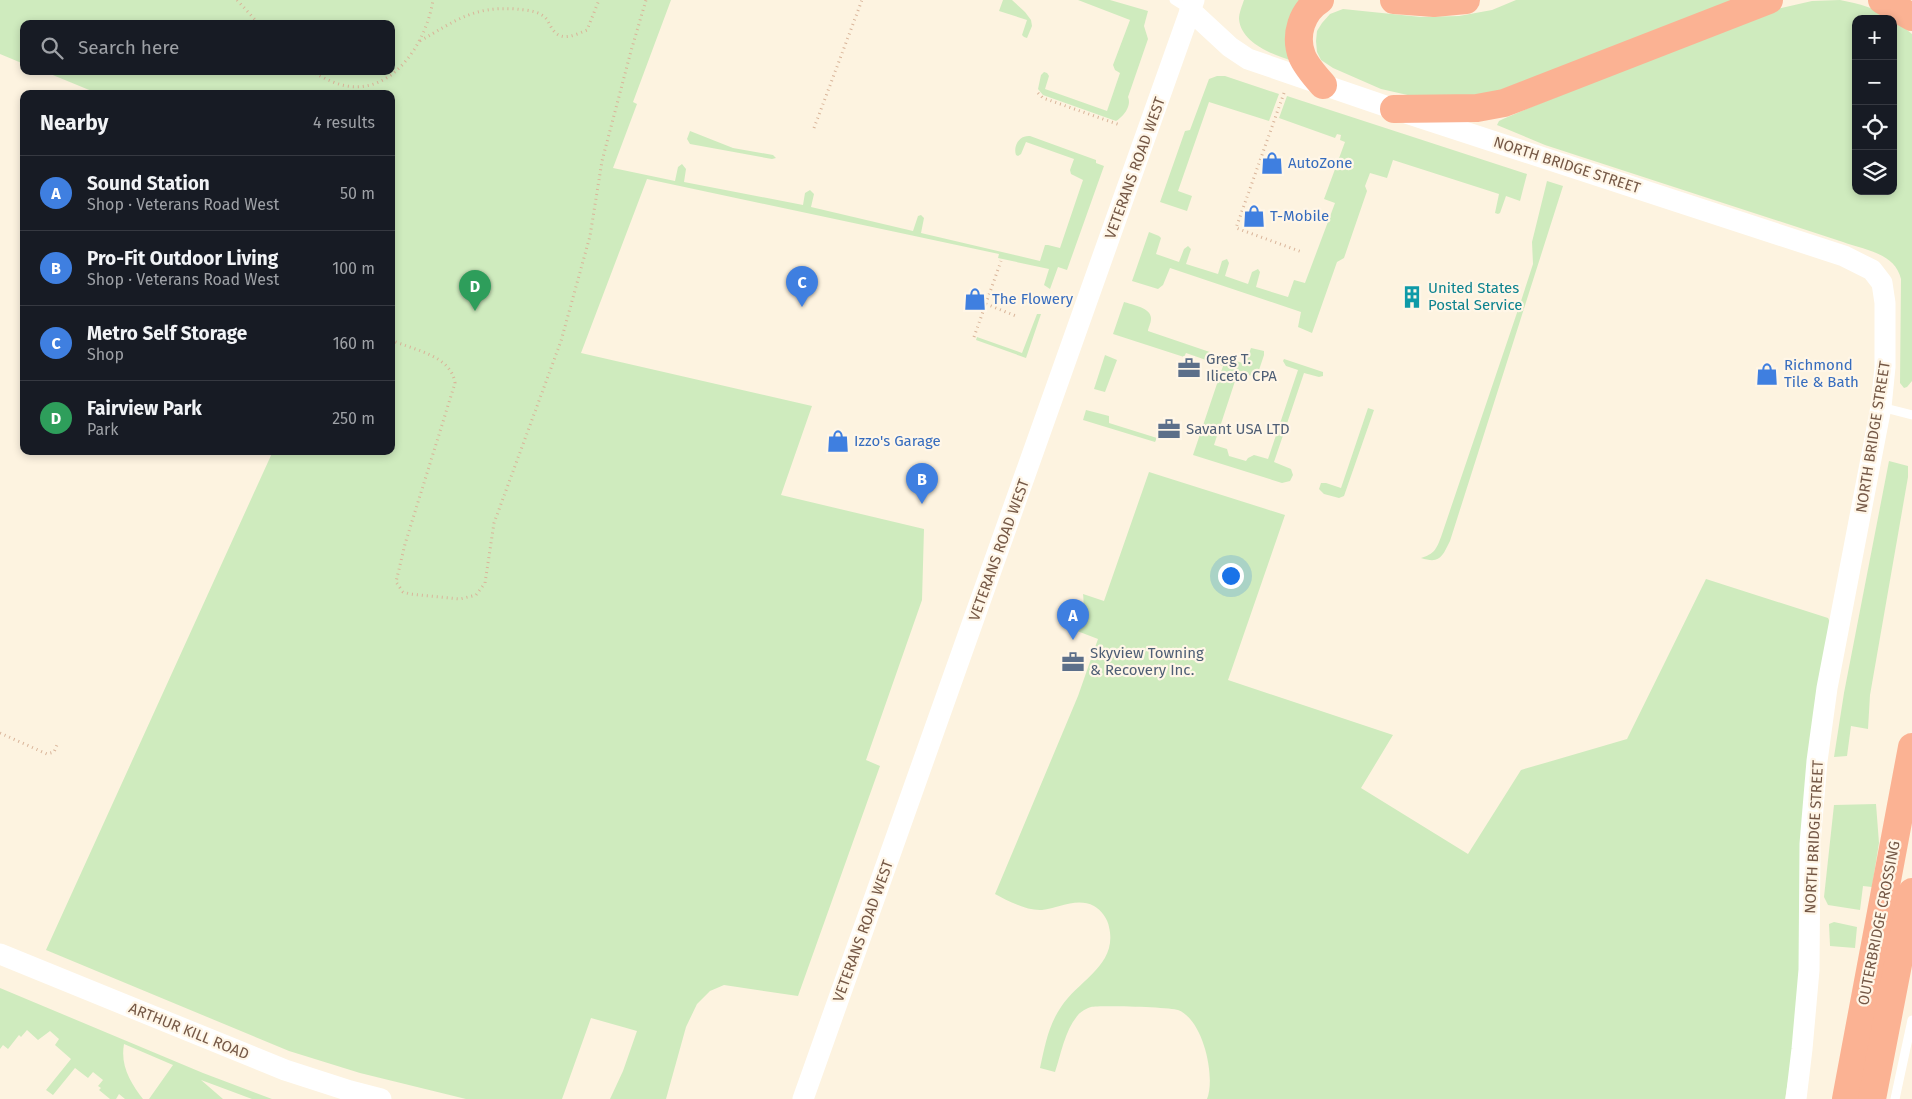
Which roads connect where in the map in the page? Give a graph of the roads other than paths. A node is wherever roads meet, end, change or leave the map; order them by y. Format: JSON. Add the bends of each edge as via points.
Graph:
{"nodes":[{"id":1,"x":1320,"y":0,"type":"edge"},
{"id":2,"x":1394,"y":0,"type":"edge"},
{"id":3,"x":1466,"y":0,"type":"edge"},
{"id":4,"x":1769,"y":0,"type":"edge"},
{"id":5,"x":1882,"y":0,"type":"edge"},
{"id":6,"x":1186,"y":3,"type":"edge"},
{"id":7,"x":1912,"y":17,"type":"edge"},
{"id":8,"x":1323,"y":85,"type":"junction"},
{"id":9,"x":1394,"y":109,"type":"junction"},
{"id":10,"x":1881,"y":407,"type":"junction"},
{"id":11,"x":1912,"y":415,"type":"edge"},
{"id":12,"x":1912,"y":747,"type":"edge"},
{"id":13,"x":1903,"y":893,"type":"edge"},
{"id":14,"x":0,"y":954,"type":"edge"},
{"id":15,"x":1912,"y":1020,"type":"edge"},
{"id":16,"x":381,"y":1099,"type":"edge"},
{"id":17,"x":803,"y":1099,"type":"edge"},
{"id":18,"x":1796,"y":1099,"type":"edge"},
{"id":19,"x":1846,"y":1099,"type":"edge"},
{"id":20,"x":1872,"y":1099,"type":"edge"},
{"id":21,"x":1895,"y":1099,"type":"edge"}],
"edges":[{"from":1,"to":8,"type":"highway","via":[[1307,11],[1299,37],[1302,55]]},
{"from":2,"to":3,"type":"highway","via":[[1434,3]]},
{"from":4,"to":9,"type":"highway","via":[[1504,103],[1477,108]]},
{"from":5,"to":7,"type":"highway"},
{"from":6,"to":8,"type":"street","name":"NORTH BRIDGE STREET","via":[[1239,54]]},
{"from":6,"to":17,"type":"street","name":"VETERANS ROAD WEST"},
{"from":8,"to":9,"type":"street","name":"NORTH BRIDGE STREET"},
{"from":9,"to":10,"type":"street","name":"NORTH BRIDGE STREET","via":[[1864,264],[1877,275],[1884,292],[1885,367]]},
{"from":10,"to":11,"type":"lane"},
{"from":10,"to":18,"type":"street","name":"NORTH BRIDGE STREET","via":[[1816,761],[1810,844],[1809,970]]},
{"from":12,"to":13,"type":"highway","name":"OUTERBRIDGE CROSSING"},
{"from":13,"to":19,"type":"highway","name":"OUTERBRIDGE CROSSING"},
{"from":13,"to":20,"type":"highway","name":"OUTERBRIDGE CROSSING"},
{"from":14,"to":16,"type":"street","name":"ARTHUR KILL ROAD","via":[[285,1070]]},
{"from":15,"to":21,"type":"lane"}]}
